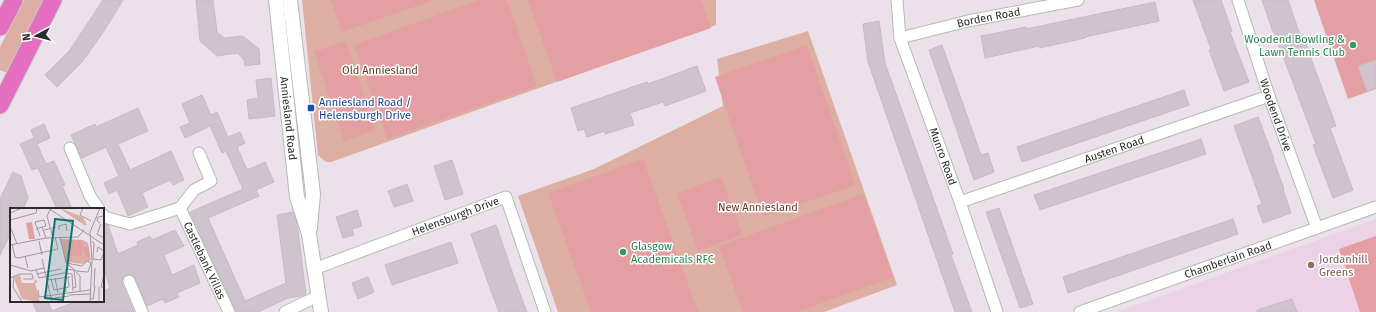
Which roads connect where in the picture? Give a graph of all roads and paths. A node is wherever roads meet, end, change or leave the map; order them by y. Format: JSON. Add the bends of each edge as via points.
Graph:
{"nodes":[{"id":1,"x":14,"y":0,"type":"edge"},
{"id":2,"x":53,"y":0,"type":"edge"},
{"id":3,"x":276,"y":0,"type":"edge"},
{"id":4,"x":290,"y":0,"type":"edge"},
{"id":5,"x":897,"y":0,"type":"edge"},
{"id":6,"x":1078,"y":0,"type":"edge"},
{"id":7,"x":1238,"y":0,"type":"edge"},
{"id":8,"x":0,"y":27,"type":"edge"},
{"id":9,"x":900,"y":38,"type":"junction"},
{"id":10,"x":1270,"y":96,"type":"junction"},
{"id":11,"x":0,"y":105,"type":"edge"},
{"id":12,"x":70,"y":148,"type":"dead end"},
{"id":13,"x":199,"y":153,"type":"dead end"},
{"id":14,"x":960,"y":202,"type":"junction"},
{"id":15,"x":1376,"y":207,"type":"edge"},
{"id":16,"x":98,"y":208,"type":"edge"},
{"id":17,"x":180,"y":208,"type":"junction"},
{"id":18,"x":104,"y":217,"type":"edge"},
{"id":19,"x":1317,"y":228,"type":"junction"},
{"id":20,"x":309,"y":234,"type":"junction"},
{"id":21,"x":314,"y":270,"type":"junction"},
{"id":22,"x":129,"y":281,"type":"dead end"},
{"id":23,"x":318,"y":296,"type":"junction"},
{"id":24,"x":142,"y":312,"type":"edge"},
{"id":25,"x":229,"y":312,"type":"edge"},
{"id":26,"x":285,"y":312,"type":"edge"},
{"id":27,"x":321,"y":312,"type":"edge"},
{"id":28,"x":545,"y":312,"type":"edge"},
{"id":29,"x":997,"y":312,"type":"edge"},
{"id":30,"x":1080,"y":312,"type":"edge"}],
"edges":[{"from":1,"to":8,"type":"main road"},
{"from":2,"to":11,"type":"main road"},
{"from":3,"to":20,"type":"street","name":"Anniesland Road","via":[[297,197]]},
{"from":4,"to":20,"type":"street","name":"Anniesland Road","via":[[313,194]]},
{"from":5,"to":9,"type":"street","name":"Munro Road"},
{"from":6,"to":9,"type":"street","name":"Borden Road","via":[[968,21]]},
{"from":7,"to":10,"type":"street","name":"Woodend Drive"},
{"from":9,"to":14,"type":"street","name":"Munro Road"},
{"from":10,"to":14,"type":"street","name":"Austen Road"},
{"from":10,"to":19,"type":"street","name":"Woodend Drive"},
{"from":12,"to":16,"type":"street","via":[[90,196]]},
{"from":13,"to":17,"type":"street","via":[[211,181],[194,190]]},
{"from":14,"to":29,"type":"street","name":"Munro Road"},
{"from":15,"to":19,"type":"street","name":"Chamberlain Road"},
{"from":17,"to":18,"type":"street","via":[[130,224]]},
{"from":17,"to":25,"type":"street","name":"Castlebank Villas"},
{"from":19,"to":30,"type":"street","name":"Chamberlain Road"},
{"from":20,"to":21,"type":"street","name":"Anniesland Road"},
{"from":21,"to":23,"type":"street","name":"Anniesland Road"},
{"from":21,"to":28,"type":"street","name":"Helensburgh Drive","via":[[506,197]]},
{"from":22,"to":24,"type":"street"},
{"from":23,"to":26,"type":"street"},
{"from":23,"to":27,"type":"street","name":"Anniesland Road"}]}
